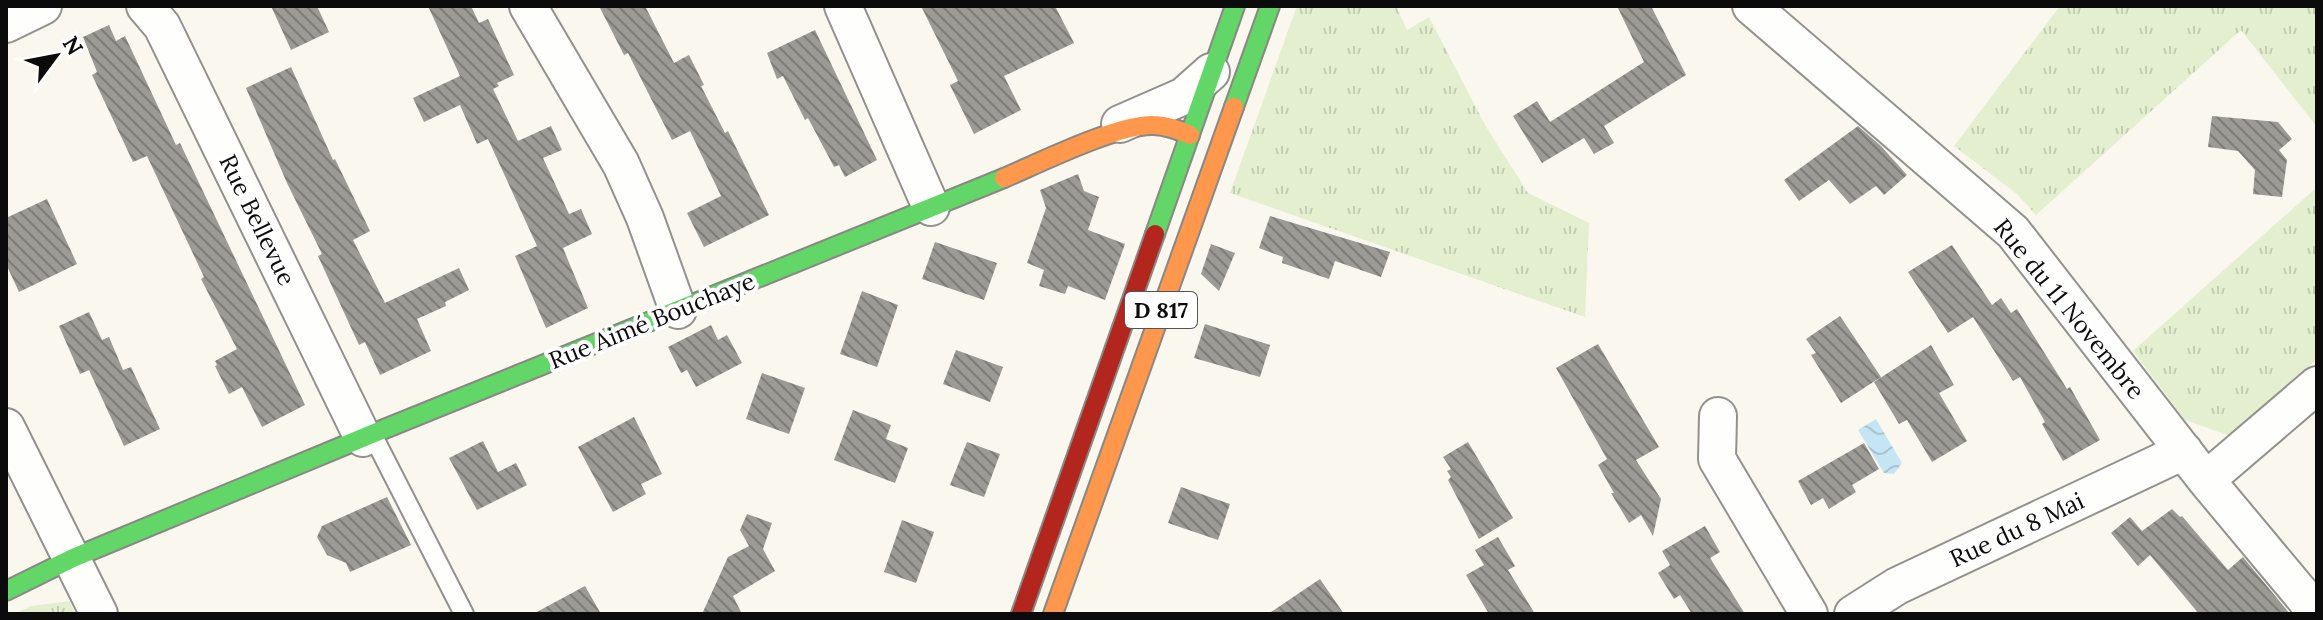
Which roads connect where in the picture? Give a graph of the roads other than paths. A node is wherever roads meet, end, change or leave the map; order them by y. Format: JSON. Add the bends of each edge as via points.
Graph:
{"nodes":[{"id":1,"x":43,"y":6,"type":"edge"},
{"id":2,"x":145,"y":6,"type":"edge"},
{"id":3,"x":528,"y":6,"type":"edge"},
{"id":4,"x":1235,"y":6,"type":"edge"},
{"id":5,"x":1270,"y":6,"type":"edge"},
{"id":6,"x":1751,"y":6,"type":"edge"},
{"id":7,"x":846,"y":12,"type":"edge"},
{"id":8,"x":6,"y":24,"type":"edge"},
{"id":9,"x":1211,"y":72,"type":"junction"},
{"id":10,"x":1190,"y":135,"type":"junction"},
{"id":11,"x":1094,"y":141,"type":"junction"},
{"id":12,"x":931,"y":207,"type":"junction"},
{"id":13,"x":678,"y":310,"type":"junction"},
{"id":14,"x":2317,"y":385,"type":"edge"},
{"id":15,"x":1718,"y":416,"type":"dead end"},
{"id":16,"x":6,"y":427,"type":"edge"},
{"id":17,"x":367,"y":436,"type":"junction"},
{"id":18,"x":2184,"y":451,"type":"junction"},
{"id":19,"x":2206,"y":480,"type":"junction"},
{"id":20,"x":73,"y":558,"type":"junction"},
{"id":21,"x":6,"y":591,"type":"edge"},
{"id":22,"x":2314,"y":604,"type":"edge"},
{"id":23,"x":99,"y":614,"type":"edge"},
{"id":24,"x":464,"y":614,"type":"edge"},
{"id":25,"x":1021,"y":614,"type":"edge"},
{"id":26,"x":1053,"y":614,"type":"edge"},
{"id":27,"x":1809,"y":614,"type":"edge"},
{"id":28,"x":1853,"y":614,"type":"edge"}],
"edges":[{"from":1,"to":8,"type":"street"},
{"from":2,"to":17,"type":"street","name":"Rue Bellevue","via":[[162,26]]},
{"from":3,"to":13,"type":"street","via":[[621,164]]},
{"from":4,"to":9,"type":"main road","number":"D 817"},
{"from":5,"to":26,"type":"main road","number":"D 817"},
{"from":6,"to":18,"type":"street","name":"Rue du 11 Novembre","via":[[2013,232]]},
{"from":7,"to":12,"type":"street"},
{"from":9,"to":10,"type":"main road","number":"D 817"},
{"from":9,"to":11,"type":"street","via":[[1184,96]]},
{"from":10,"to":11,"type":"main road","name":"Rue Aimé Bouchaye","via":[[1153,123]]},
{"from":10,"to":25,"type":"main road","number":"D 817"},
{"from":11,"to":12,"type":"main road","name":"Rue Aimé Bouchaye"},
{"from":12,"to":13,"type":"main road","name":"Rue Aimé Bouchaye"},
{"from":13,"to":17,"type":"main road","name":"Rue Aimé Bouchaye"},
{"from":14,"to":19,"type":"street"},
{"from":15,"to":27,"type":"street","via":[[1717,459]]},
{"from":16,"to":20,"type":"street"},
{"from":17,"to":20,"type":"main road","name":"Rue Aimé Bouchaye"},
{"from":17,"to":24,"type":"lane"},
{"from":18,"to":19,"type":"street","name":"Rue du 11 Novembre"},
{"from":18,"to":28,"type":"street","name":"Rue du 8 Mai","via":[[1897,586]]},
{"from":19,"to":22,"type":"street","name":"Rue du 11 Novembre"},
{"from":20,"to":21,"type":"main road","name":"Rue Aimé Bouchaye"},
{"from":20,"to":23,"type":"street"}]}
